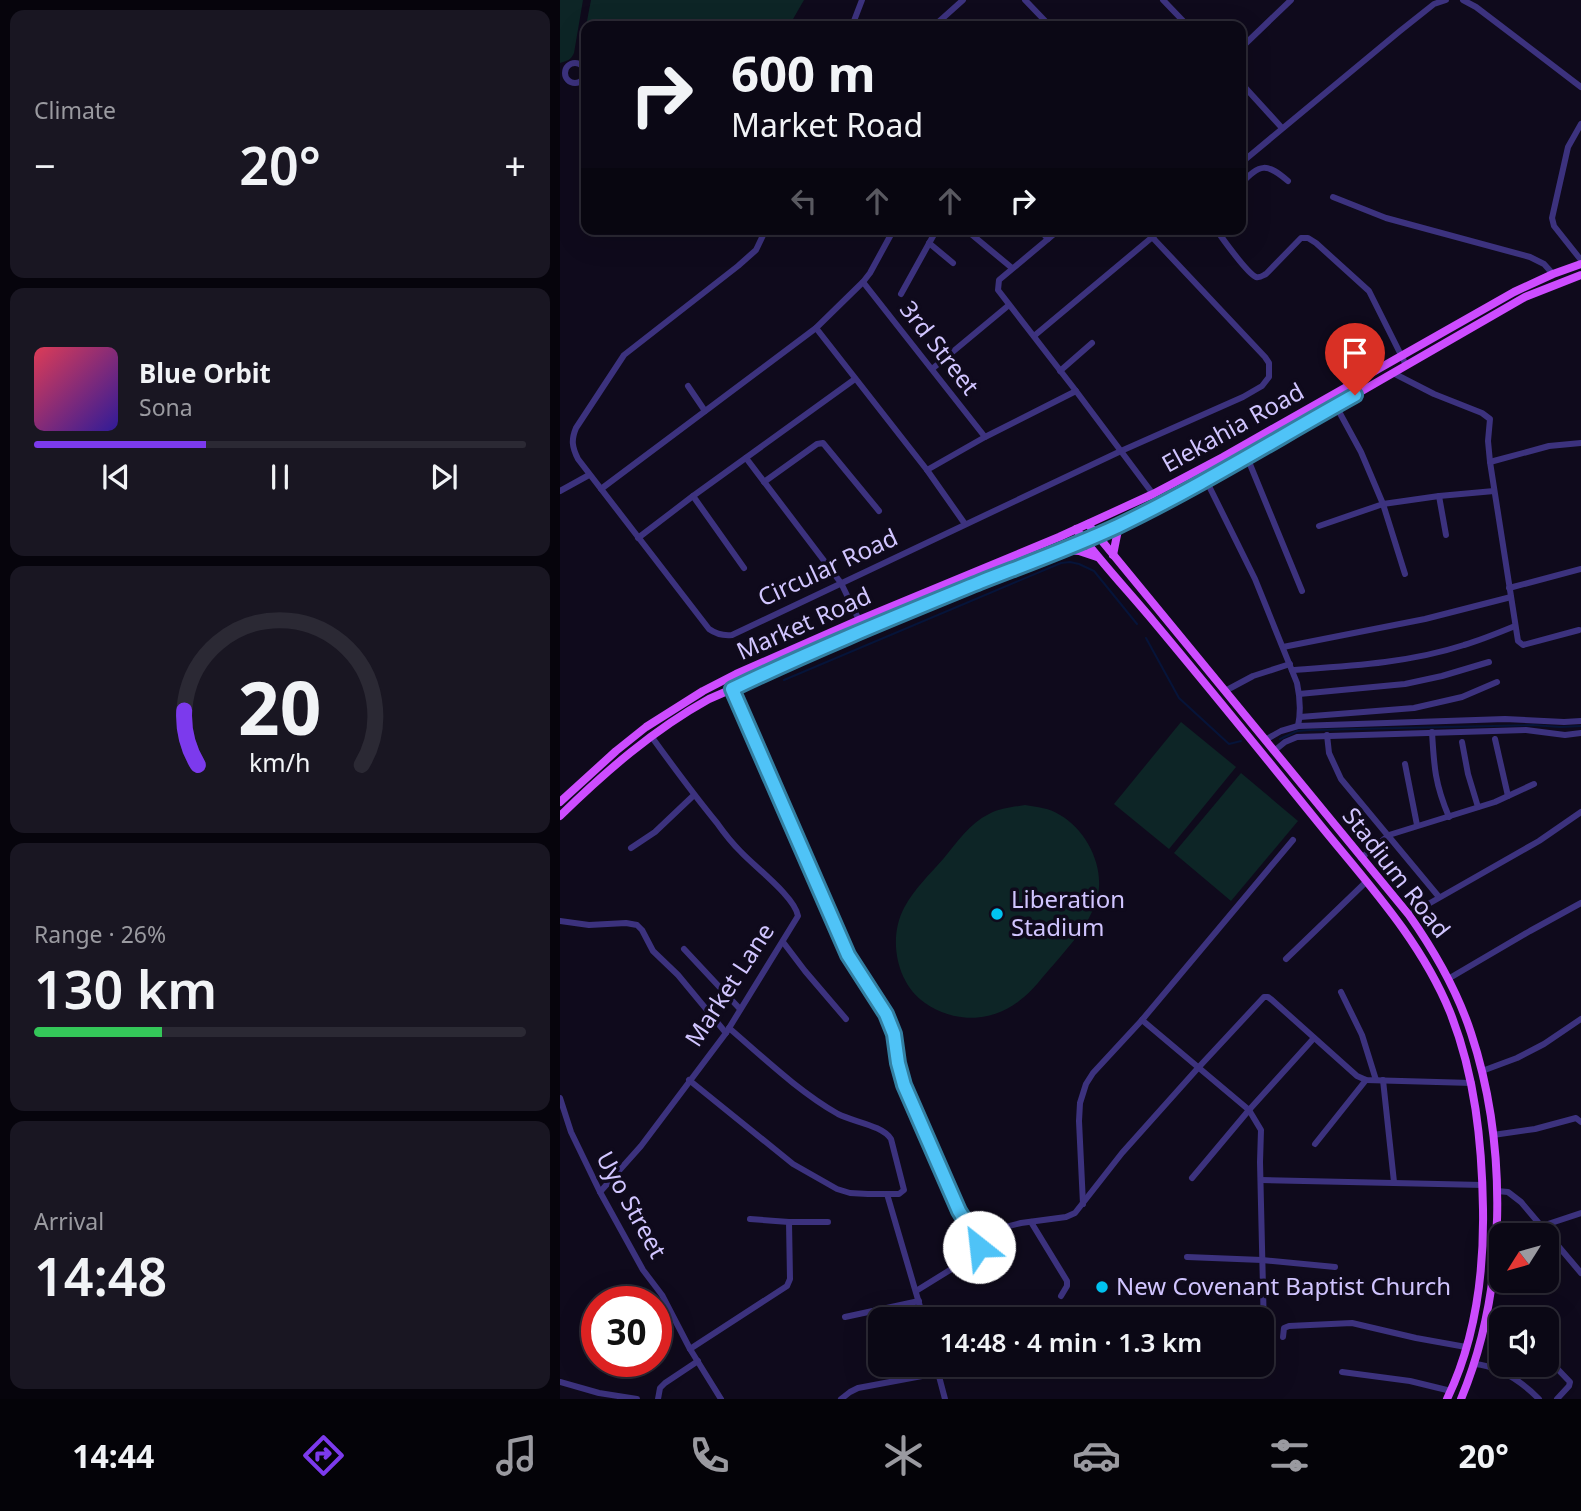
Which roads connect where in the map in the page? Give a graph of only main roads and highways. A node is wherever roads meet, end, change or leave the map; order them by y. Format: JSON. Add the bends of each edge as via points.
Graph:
{"nodes":[{"id":1,"x":1581,"y":262,"type":"edge"},
{"id":2,"x":1581,"y":275,"type":"edge"},
{"id":3,"x":1088,"y":524,"type":"junction"},
{"id":4,"x":1119,"y":525,"type":"junction"},
{"id":5,"x":1076,"y":529,"type":"junction"},
{"id":6,"x":1098,"y":535,"type":"junction"},
{"id":7,"x":1085,"y":540,"type":"junction"},
{"id":8,"x":1063,"y":550,"type":"junction"},
{"id":9,"x":1113,"y":555,"type":"junction"},
{"id":10,"x":1100,"y":558,"type":"junction"},
{"id":11,"x":560,"y":802,"type":"edge"},
{"id":12,"x":560,"y":816,"type":"edge"},
{"id":13,"x":1471,"y":1033,"type":"junction"},
{"id":14,"x":1458,"y":1036,"type":"junction"},
{"id":15,"x":1449,"y":1395,"type":"edge"},
{"id":16,"x":1461,"y":1399,"type":"edge"}],
"edges":[{"from":1,"to":3,"type":"main road","name":"Elekahia Road","via":[[1514,292],[1223,457]]},
{"from":2,"to":4,"type":"main road","name":"Elekahia Road","via":[[1525,297]]},
{"from":3,"to":5,"type":"main road","name":"Market Road"},
{"from":3,"to":6,"type":"main road","name":"Stadium Road"},
{"from":4,"to":6,"type":"main road","name":"Elekahia Road"},
{"from":4,"to":9,"type":"main road"},
{"from":5,"to":7,"type":"main road","name":"Stadium Road"},
{"from":5,"to":11,"type":"main road","name":"Market Road","via":[[736,674],[683,702],[616,751]]},
{"from":6,"to":7,"type":"main road","name":"Market Road"},
{"from":6,"to":9,"type":"main road","name":"Stadium Road"},
{"from":7,"to":8,"type":"main road","name":"Market Road"},
{"from":7,"to":10,"type":"main road","name":"Stadium Road"},
{"from":8,"to":10,"type":"main road"},
{"from":8,"to":12,"type":"main road","name":"Market Road","via":[[765,673],[688,710],[624,757]]},
{"from":9,"to":13,"type":"main road","name":"Stadium Road","via":[[1409,915],[1448,979]]},
{"from":10,"to":14,"type":"main road","name":"Stadium Road","via":[[1407,933],[1438,986]]},
{"from":13,"to":14,"type":"main road"},
{"from":13,"to":16,"type":"main road","name":"Stadium Road","via":[[1493,1135],[1496,1253],[1484,1327]]},
{"from":14,"to":15,"type":"main road","name":"Stadium Road","via":[[1472,1083],[1479,1131],[1484,1227],[1479,1285],[1466,1347]]}]}
